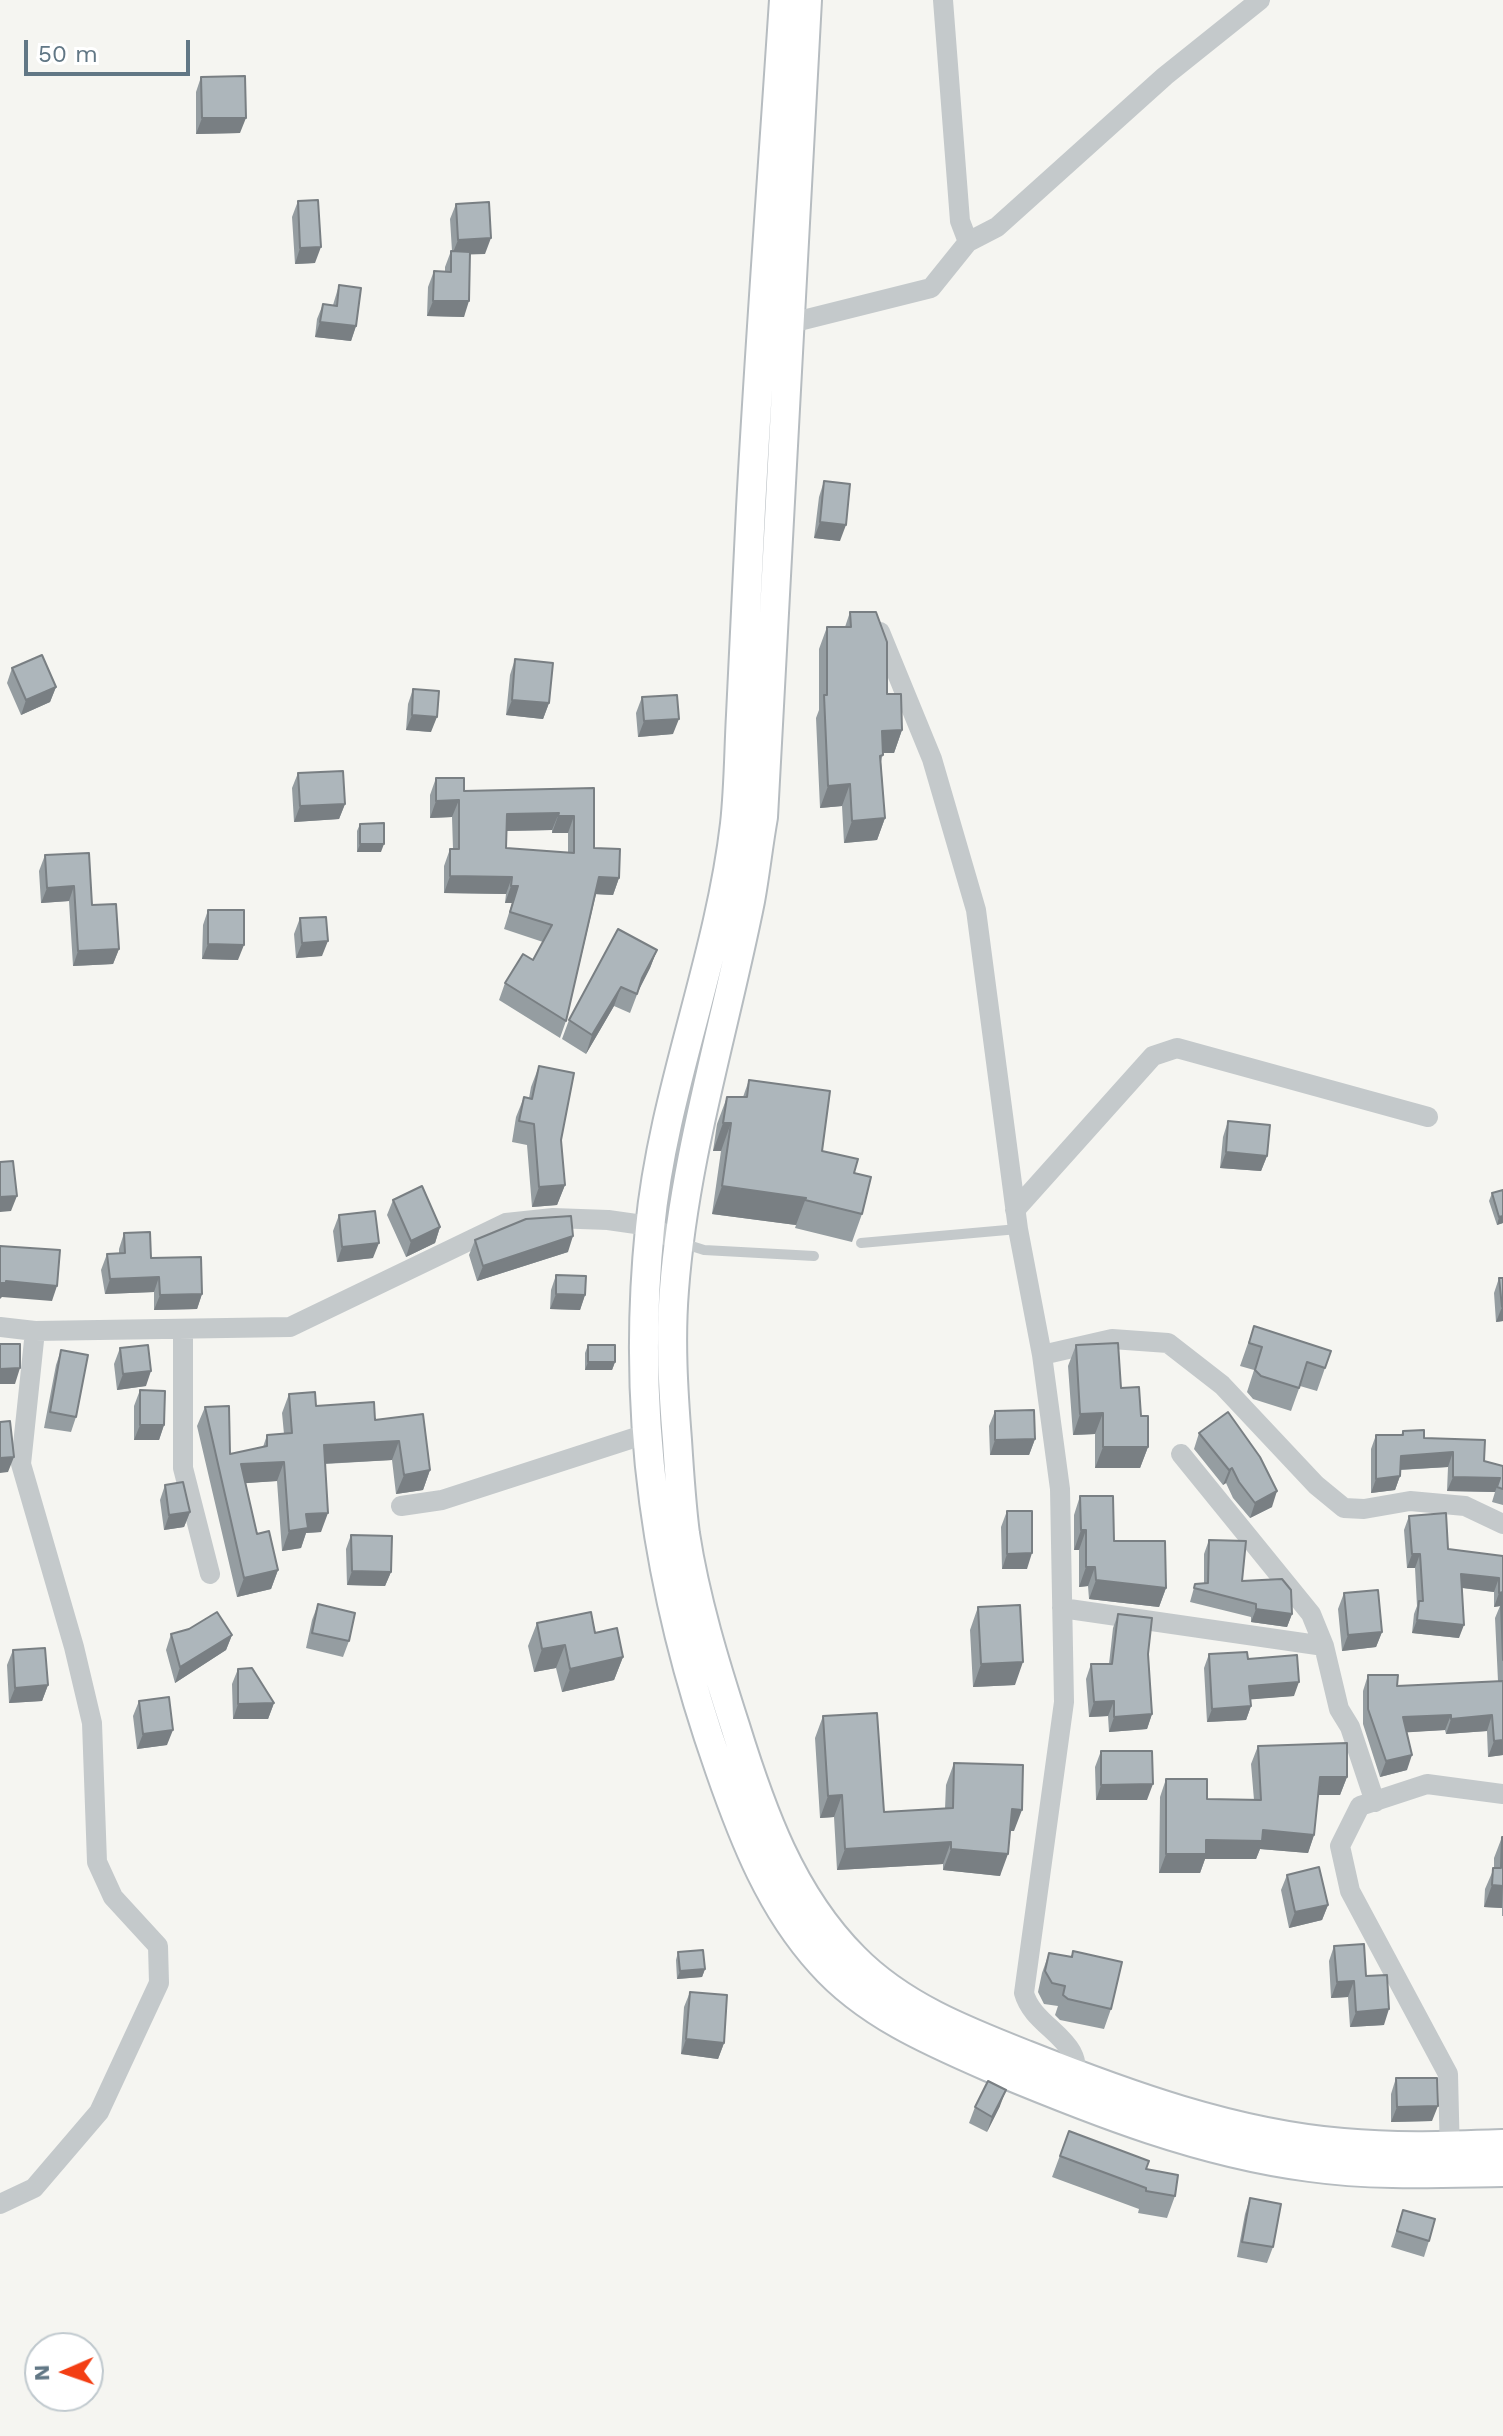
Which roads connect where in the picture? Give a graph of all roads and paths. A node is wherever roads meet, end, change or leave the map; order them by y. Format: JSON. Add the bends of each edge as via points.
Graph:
{"nodes":[{"id":1,"x":784,"y":0,"type":"edge"},
{"id":2,"x":807,"y":0,"type":"edge"},
{"id":3,"x":943,"y":0,"type":"edge"},
{"id":4,"x":1260,"y":0,"type":"edge"},
{"id":5,"x":968,"y":242,"type":"junction"},
{"id":6,"x":789,"y":324,"type":"junction"},
{"id":7,"x":761,"y":331,"type":"junction"},
{"id":8,"x":880,"y":632,"type":"edge"},
{"id":9,"x":1428,"y":1117,"type":"dead end"},
{"id":10,"x":1017,"y":1220,"type":"junction"},
{"id":11,"x":650,"y":1226,"type":"junction"},
{"id":12,"x":679,"y":1242,"type":"junction"},
{"id":13,"x":861,"y":1243,"type":"dead end"},
{"id":14,"x":814,"y":1256,"type":"dead end"},
{"id":15,"x":0,"y":1327,"type":"edge"},
{"id":16,"x":183,"y":1330,"type":"junction"},
{"id":17,"x":35,"y":1331,"type":"junction"},
{"id":18,"x":1042,"y":1355,"type":"junction"},
{"id":19,"x":646,"y":1434,"type":"junction"},
{"id":20,"x":1181,"y":1454,"type":"dead end"},
{"id":21,"x":401,"y":1506,"type":"dead end"},
{"id":22,"x":1503,"y":1524,"type":"edge"},
{"id":23,"x":210,"y":1574,"type":"dead end"},
{"id":24,"x":1062,"y":1608,"type":"junction"},
{"id":25,"x":1324,"y":1646,"type":"junction"},
{"id":26,"x":1503,"y":1794,"type":"edge"},
{"id":27,"x":1375,"y":1802,"type":"junction"},
{"id":28,"x":1072,"y":2087,"type":"junction"},
{"id":29,"x":1503,"y":2144,"type":"edge"},
{"id":30,"x":1450,"y":2159,"type":"junction"},
{"id":31,"x":1503,"y":2172,"type":"edge"},
{"id":32,"x":0,"y":2204,"type":"edge"}],
"edges":[{"from":1,"to":7,"type":"main road"},
{"from":2,"to":6,"type":"main road"},
{"from":3,"to":5,"type":"street","via":[[960,221]]},
{"from":4,"to":5,"type":"street","via":[[1165,76],[997,227]]},
{"from":5,"to":6,"type":"street","via":[[931,288]]},
{"from":6,"to":7,"type":"street"},
{"from":6,"to":12,"type":"main road","via":[[763,817]]},
{"from":7,"to":11,"type":"main road","via":[[736,821],[723,902],[669,1121]]},
{"from":8,"to":10,"type":"street","via":[[932,759],[976,910]]},
{"from":9,"to":10,"type":"street","via":[[1177,1048],[1153,1056]]},
{"from":10,"to":13,"type":"lane"},
{"from":10,"to":18,"type":"street"},
{"from":11,"to":12,"type":"street"},
{"from":11,"to":16,"type":"street","via":[[553,1218],[506,1223],[290,1327]]},
{"from":11,"to":19,"type":"main road"},
{"from":12,"to":14,"type":"lane","via":[[704,1250]]},
{"from":12,"to":28,"type":"main road","via":[[672,1376],[685,1534],[729,1708],[769,1826],[798,1887],[856,1960],[899,1995]]},
{"from":15,"to":17,"type":"street"},
{"from":16,"to":17,"type":"street"},
{"from":16,"to":23,"type":"street","via":[[183,1468]]},
{"from":17,"to":32,"type":"street","via":[[21,1464],[92,1723],[97,1862],[113,1897],[158,1946],[159,1983],[99,2112],[34,2188]]},
{"from":18,"to":22,"type":"street","via":[[1112,1339],[1168,1343],[1222,1385],[1344,1508],[1410,1501],[1465,1506]]},
{"from":18,"to":24,"type":"street","via":[[1060,1489]]},
{"from":19,"to":21,"type":"street","via":[[442,1500]]},
{"from":19,"to":28,"type":"main road","via":[[667,1588],[688,1674],[759,1872],[788,1921],[822,1965],[902,2026],[942,2047]]},
{"from":20,"to":25,"type":"street","via":[[1311,1614]]},
{"from":24,"to":25,"type":"street"},
{"from":24,"to":28,"type":"street","via":[[1064,1702],[1024,1993],[1033,2012],[1076,2059]]},
{"from":25,"to":27,"type":"street","via":[[1339,1709]]},
{"from":26,"to":27,"type":"street","via":[[1427,1784]]},
{"from":27,"to":30,"type":"street","via":[[1360,1806],[1340,1846],[1350,1891],[1448,2074]]},
{"from":28,"to":30,"type":"main road","via":[[1269,2132],[1416,2147]]},
{"from":29,"to":30,"type":"main road"},
{"from":30,"to":31,"type":"main road"}]}
